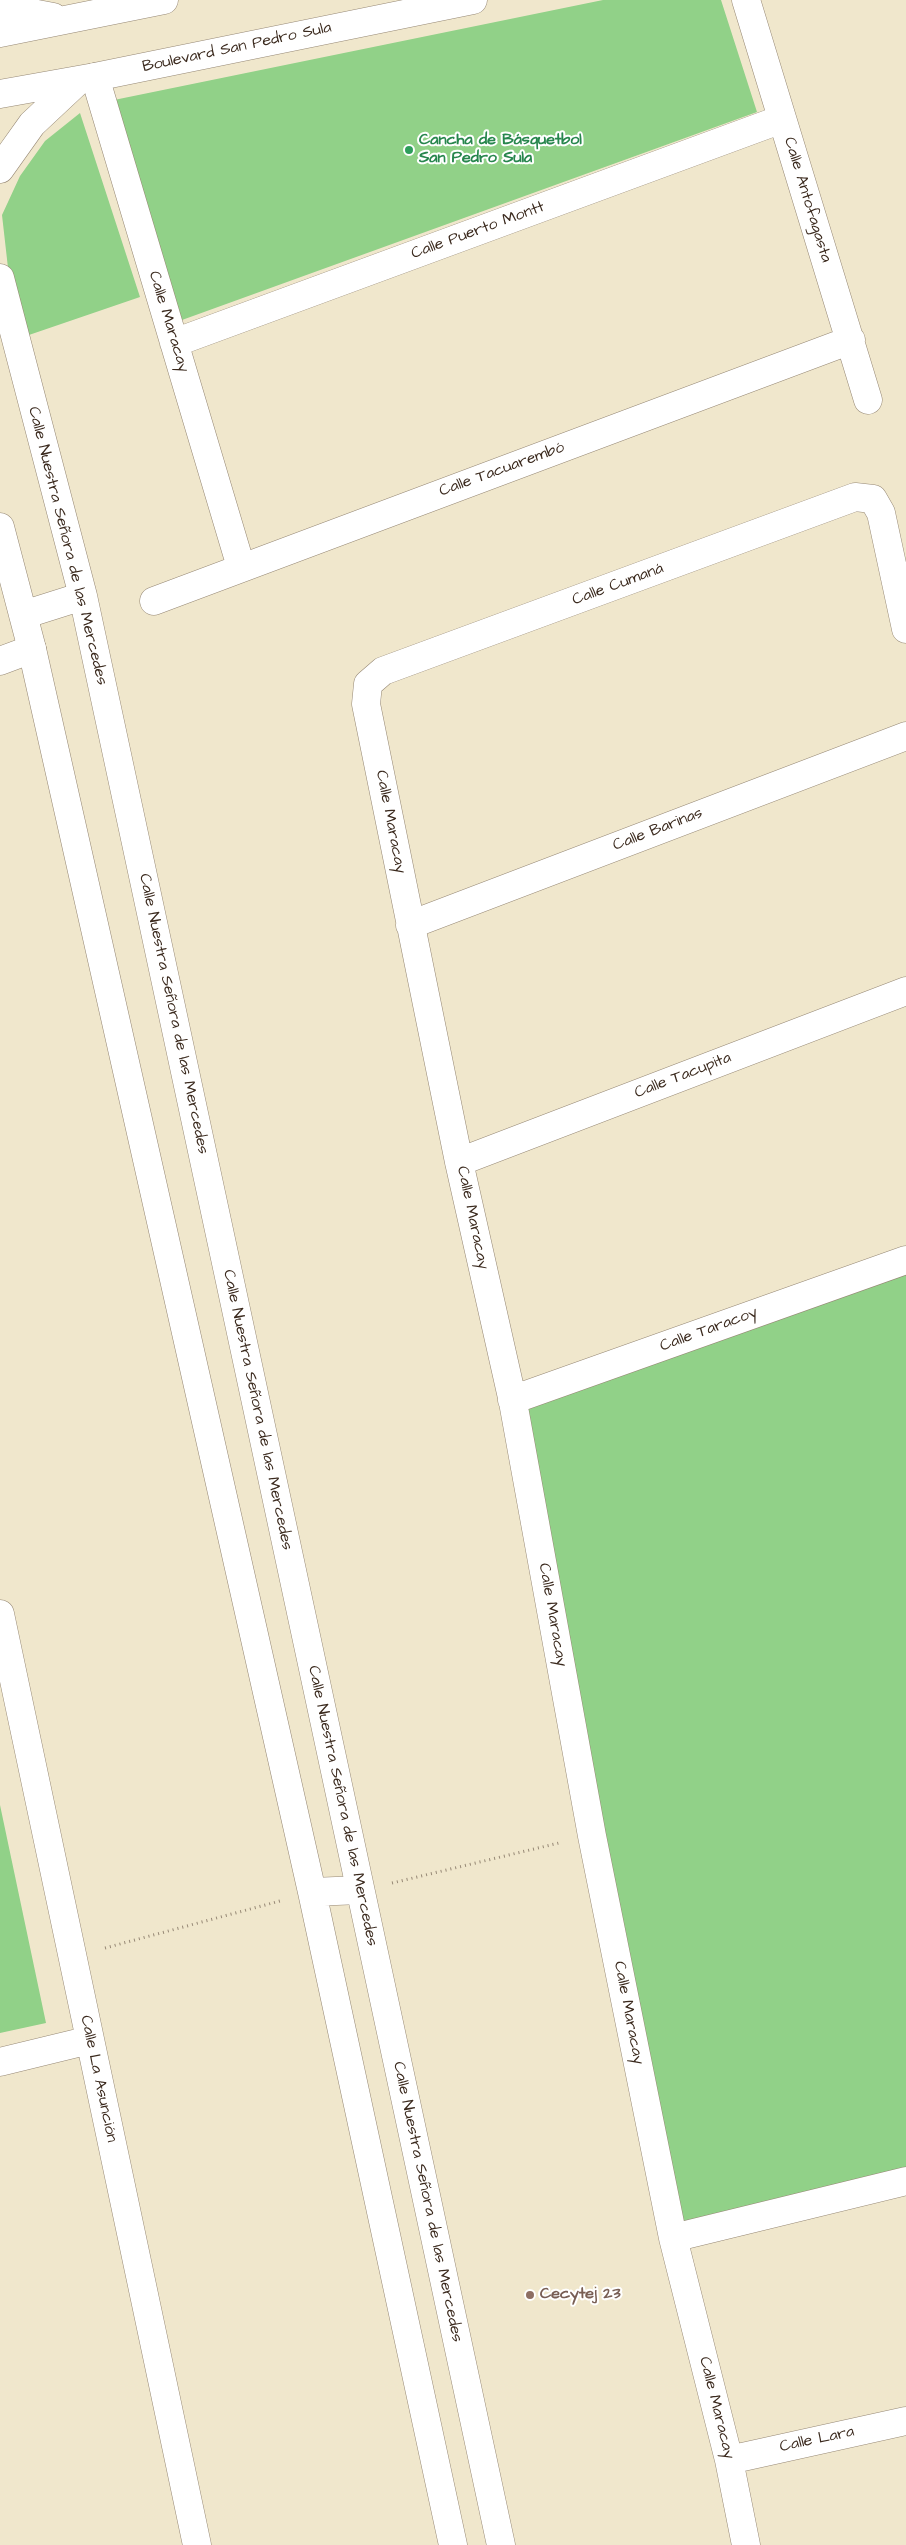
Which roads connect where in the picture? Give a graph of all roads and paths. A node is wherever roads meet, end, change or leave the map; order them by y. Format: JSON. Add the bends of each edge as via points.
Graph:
{"nodes":[{"id":1,"x":164,"y":0,"type":"edge"},
{"id":2,"x":473,"y":0,"type":"edge"},
{"id":3,"x":746,"y":0,"type":"edge"},
{"id":4,"x":0,"y":7,"type":"edge"},
{"id":5,"x":67,"y":20,"type":"junction"},
{"id":6,"x":0,"y":33,"type":"edge"},
{"id":7,"x":87,"y":78,"type":"junction"},
{"id":8,"x":0,"y":94,"type":"edge"},
{"id":9,"x":782,"y":119,"type":"junction"},
{"id":10,"x":0,"y":169,"type":"edge"},
{"id":11,"x":0,"y":278,"type":"edge"},
{"id":12,"x":851,"y":340,"type":"junction"},
{"id":13,"x":174,"y":342,"type":"junction"},
{"id":14,"x":868,"y":400,"type":"dead end"},
{"id":15,"x":0,"y":527,"type":"edge"},
{"id":16,"x":241,"y":568,"type":"junction"},
{"id":17,"x":83,"y":596,"type":"junction"},
{"id":18,"x":154,"y":601,"type":"dead end"},
{"id":19,"x":23,"y":614,"type":"junction"},
{"id":20,"x":906,"y":629,"type":"edge"},
{"id":21,"x":32,"y":649,"type":"junction"},
{"id":22,"x":0,"y":661,"type":"edge"},
{"id":23,"x":368,"y":684,"type":"joint"},
{"id":24,"x":906,"y":736,"type":"edge"},
{"id":25,"x":410,"y":925,"type":"junction"},
{"id":26,"x":906,"y":991,"type":"edge"},
{"id":27,"x":460,"y":1162,"type":"junction"},
{"id":28,"x":906,"y":1260,"type":"edge"},
{"id":29,"x":512,"y":1400,"type":"junction"},
{"id":30,"x":0,"y":1614,"type":"edge"},
{"id":31,"x":592,"y":1836,"type":"junction"},
{"id":32,"x":360,"y":1890,"type":"junction"},
{"id":33,"x":312,"y":1892,"type":"junction"},
{"id":34,"x":73,"y":1957,"type":"junction"},
{"id":35,"x":90,"y":2040,"type":"junction"},
{"id":36,"x":0,"y":2062,"type":"edge"},
{"id":37,"x":906,"y":2180,"type":"edge"},
{"id":38,"x":673,"y":2238,"type":"junction"},
{"id":39,"x":906,"y":2421,"type":"edge"},
{"id":40,"x":729,"y":2460,"type":"junction"},
{"id":41,"x":196,"y":2545,"type":"edge"},
{"id":42,"x":453,"y":2545,"type":"edge"},
{"id":43,"x":501,"y":2545,"type":"edge"},
{"id":44,"x":746,"y":2545,"type":"edge"}],
"edges":[{"from":1,"to":5,"type":"street"},
{"from":2,"to":7,"type":"street","name":"Boulevard San Pedro Sula"},
{"from":3,"to":9,"type":"street","name":"Calle Antofagasta"},
{"from":4,"to":5,"type":"street"},
{"from":5,"to":6,"type":"street"},
{"from":7,"to":8,"type":"street","name":"Boulevard San Pedro Sula"},
{"from":7,"to":10,"type":"street","via":[[32,124]]},
{"from":7,"to":13,"type":"street","name":"Calle Maracay"},
{"from":9,"to":12,"type":"street","name":"Calle Antofagasta"},
{"from":9,"to":13,"type":"street","name":"Calle Puerto Montt"},
{"from":11,"to":17,"type":"street","name":"Calle Nuestra Señora de las Mercedes"},
{"from":12,"to":14,"type":"street","name":"Calle Antofagasta"},
{"from":12,"to":16,"type":"street","name":"Calle Tacuarembó"},
{"from":13,"to":16,"type":"street","name":"Calle Maracay"},
{"from":15,"to":19,"type":"street"},
{"from":16,"to":18,"type":"street","name":"Calle Tacuarembó"},
{"from":17,"to":19,"type":"street"},
{"from":17,"to":32,"type":"street","name":"Calle Nuestra Señora de las Mercedes"},
{"from":19,"to":21,"type":"street"},
{"from":20,"to":23,"type":"street","name":"Calle Cumaná","via":[[881,513],[874,498],[855,497],[383,671]]},
{"from":21,"to":22,"type":"street"},
{"from":21,"to":33,"type":"street"},
{"from":23,"to":25,"type":"street","name":"Calle Maracay","via":[[366,704]]},
{"from":24,"to":25,"type":"street","name":"Calle Barinas"},
{"from":25,"to":27,"type":"street","name":"Calle Maracay"},
{"from":26,"to":27,"type":"street","name":"Calle Tacupita"},
{"from":27,"to":29,"type":"street","name":"Calle Maracay"},
{"from":28,"to":29,"type":"street","name":"Calle Taracoy"},
{"from":29,"to":31,"type":"street","name":"Calle Maracay"},
{"from":30,"to":34,"type":"street","name":"Calle La Asunción"},
{"from":31,"to":32,"type":"path"},
{"from":31,"to":38,"type":"street","name":"Calle Maracay"},
{"from":32,"to":33,"type":"street"},
{"from":32,"to":43,"type":"street","name":"Calle Nuestra Señora de las Mercedes"},
{"from":33,"to":34,"type":"path"},
{"from":33,"to":42,"type":"street"},
{"from":34,"to":35,"type":"street","name":"Calle La Asunción"},
{"from":35,"to":36,"type":"street"},
{"from":35,"to":41,"type":"street","name":"Calle La Asunción"},
{"from":37,"to":38,"type":"street"},
{"from":38,"to":40,"type":"street","name":"Calle Maracay"},
{"from":39,"to":40,"type":"street","name":"Calle Lara"},
{"from":40,"to":44,"type":"street","name":"Calle Maracay"}]}
